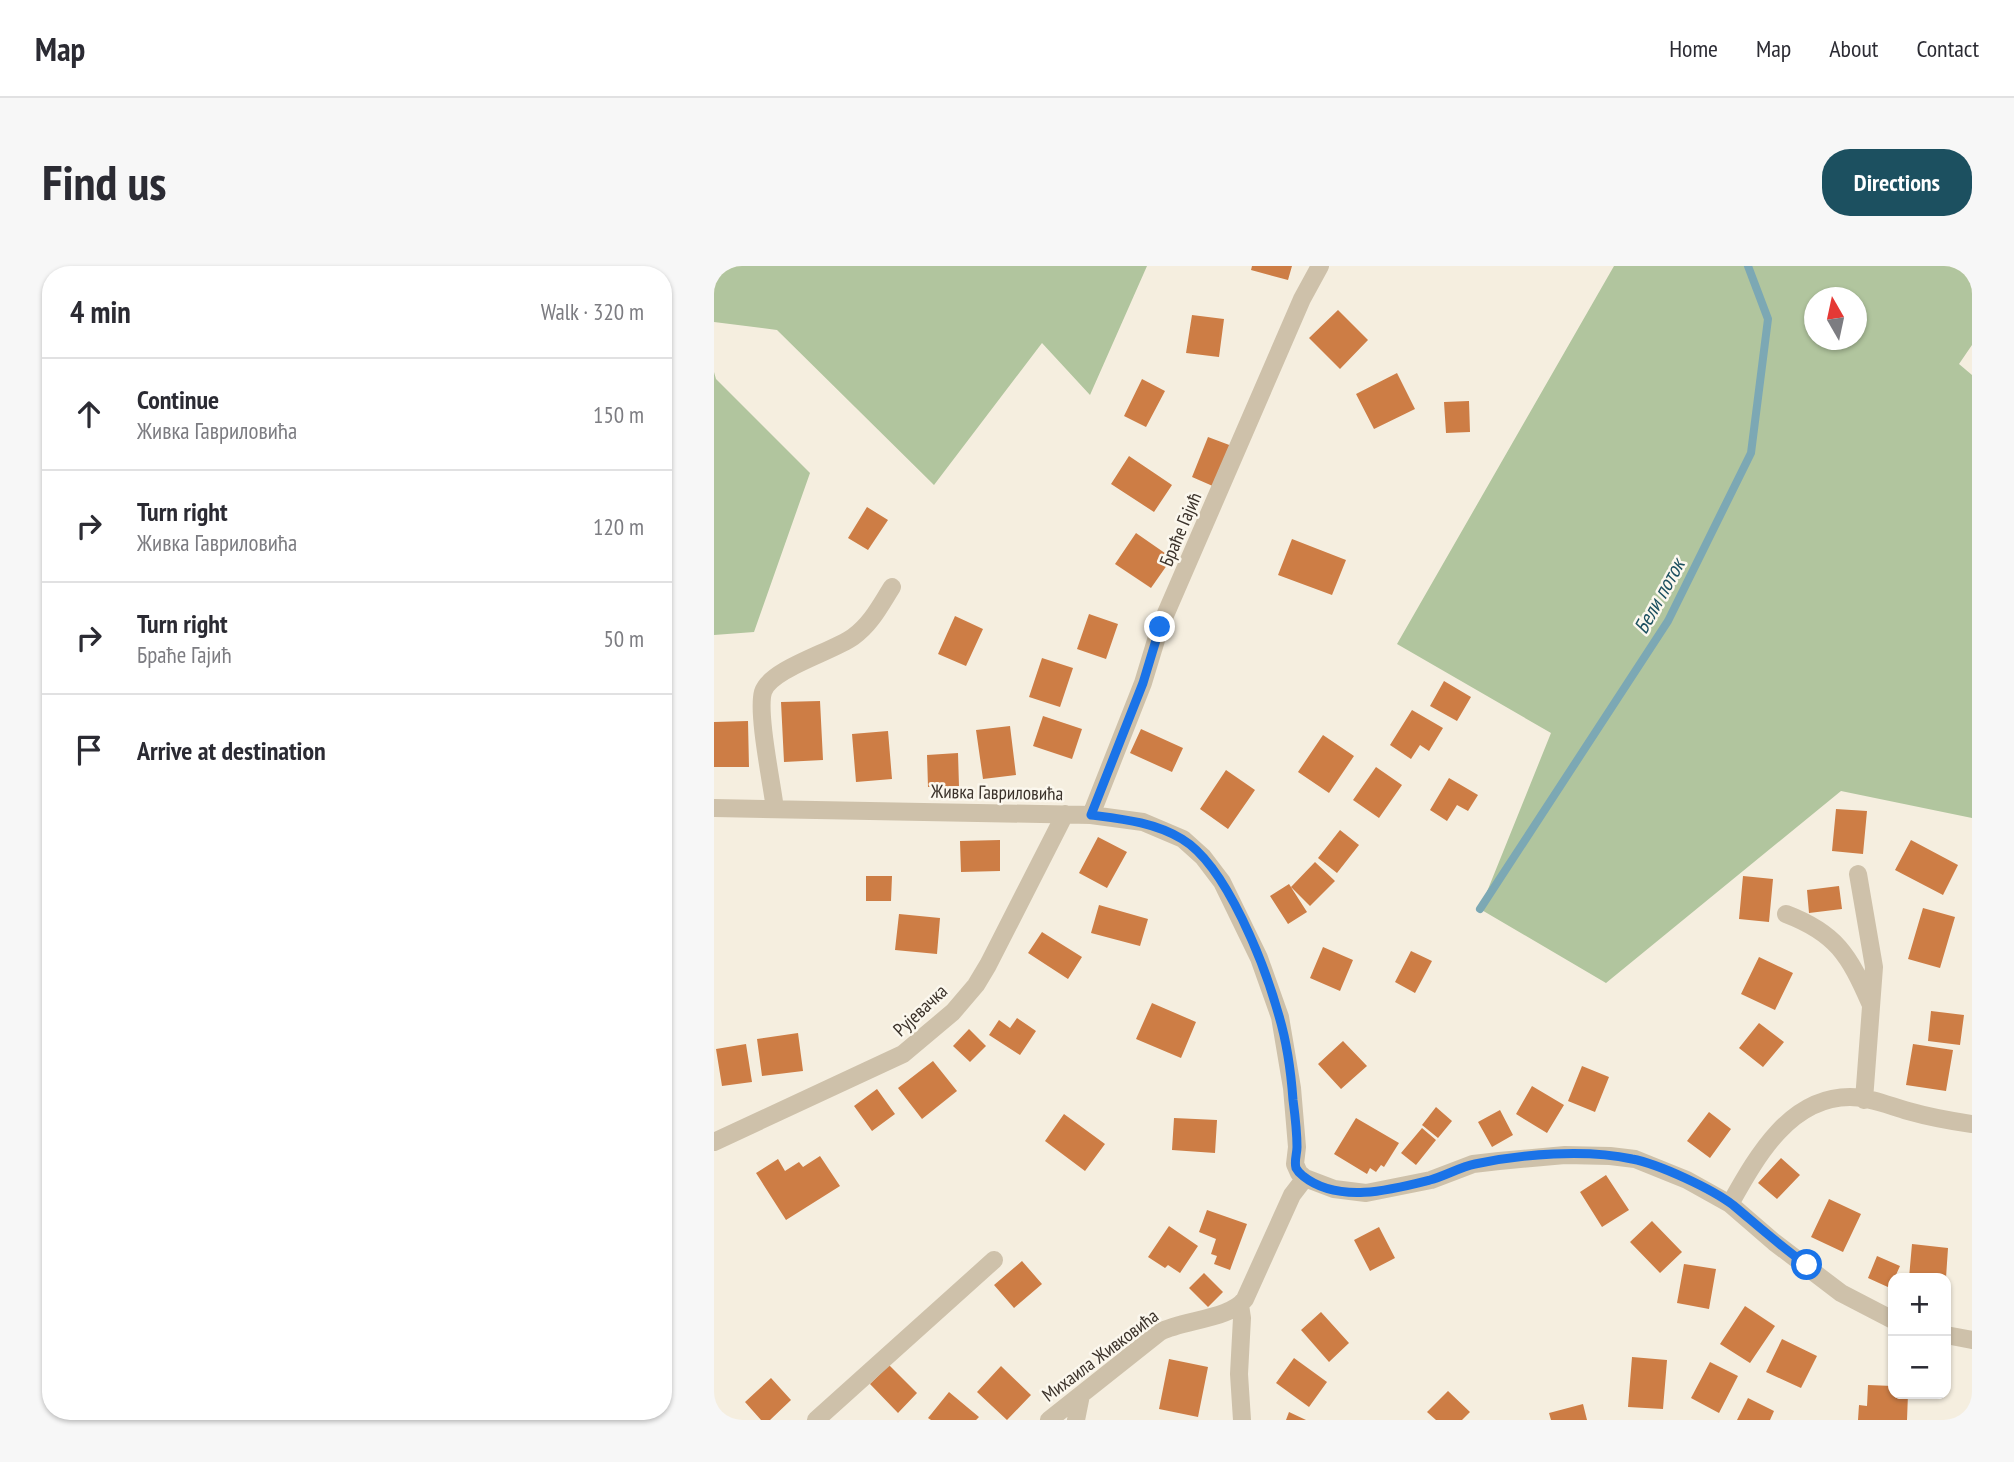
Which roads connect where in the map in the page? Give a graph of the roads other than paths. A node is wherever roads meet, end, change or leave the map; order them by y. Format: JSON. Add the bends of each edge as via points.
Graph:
{"nodes":[{"id":1,"x":1320,"y":266,"type":"edge"},
{"id":2,"x":892,"y":587,"type":"dead end"},
{"id":3,"x":714,"y":808,"type":"edge"},
{"id":4,"x":775,"y":809,"type":"junction"},
{"id":5,"x":1065,"y":814,"type":"junction"},
{"id":6,"x":1091,"y":815,"type":"junction"},
{"id":7,"x":1858,"y":874,"type":"dead end"},
{"id":8,"x":1786,"y":914,"type":"dead end"},
{"id":9,"x":1872,"y":1010,"type":"junction"},
{"id":10,"x":1864,"y":1100,"type":"junction"},
{"id":11,"x":1972,"y":1124,"type":"edge"},
{"id":12,"x":714,"y":1142,"type":"edge"},
{"id":13,"x":1305,"y":1178,"type":"junction"},
{"id":14,"x":1730,"y":1203,"type":"junction"},
{"id":15,"x":994,"y":1260,"type":"dead end"},
{"id":16,"x":1240,"y":1305,"type":"junction"},
{"id":17,"x":1888,"y":1317,"type":"edge"},
{"id":18,"x":1951,"y":1336,"type":"edge"},
{"id":19,"x":1972,"y":1340,"type":"edge"},
{"id":20,"x":1081,"y":1395,"type":"junction"},
{"id":21,"x":816,"y":1420,"type":"edge"},
{"id":22,"x":1049,"y":1420,"type":"edge"},
{"id":23,"x":1076,"y":1420,"type":"edge"},
{"id":24,"x":1242,"y":1420,"type":"edge"}],
"edges":[{"from":1,"to":6,"type":"street","name":"Браће Гајић","via":[[1160,627]]},
{"from":2,"to":4,"type":"street","via":[[870,624],[783,672],[763,691]]},
{"from":3,"to":4,"type":"street","name":"Живка Гавриловића"},
{"from":4,"to":5,"type":"street","name":"Живка Гавриловића"},
{"from":5,"to":6,"type":"street","name":"Живка Гавриловића"},
{"from":5,"to":12,"type":"street","name":"Рујевачка","via":[[988,965],[953,1012],[887,1064]]},
{"from":6,"to":13,"type":"street","name":"Живка Гавриловића","via":[[1143,822],[1183,839],[1222,882],[1259,958],[1280,1017],[1292,1088],[1295,1164]]},
{"from":7,"to":9,"type":"street","via":[[1874,967]]},
{"from":8,"to":9,"type":"street","via":[[1811,923],[1847,957]]},
{"from":9,"to":10,"type":"street"},
{"from":10,"to":11,"type":"street"},
{"from":10,"to":14,"type":"street","via":[[1826,1101],[1795,1115],[1777,1132]]},
{"from":13,"to":14,"type":"street","via":[[1334,1189],[1366,1193],[1431,1180],[1473,1164],[1543,1156],[1610,1156],[1635,1159],[1671,1173]]},
{"from":13,"to":16,"type":"street","via":[[1292,1195]]},
{"from":14,"to":17,"type":"street","via":[[1841,1293]]},
{"from":15,"to":21,"type":"street"},
{"from":16,"to":20,"type":"street","name":"Михаила Живковића","via":[[1160,1332]]},
{"from":16,"to":24,"type":"street"},
{"from":18,"to":19,"type":"street"},
{"from":20,"to":22,"type":"street","name":"Михаила Живковића"},
{"from":20,"to":23,"type":"street"}]}
